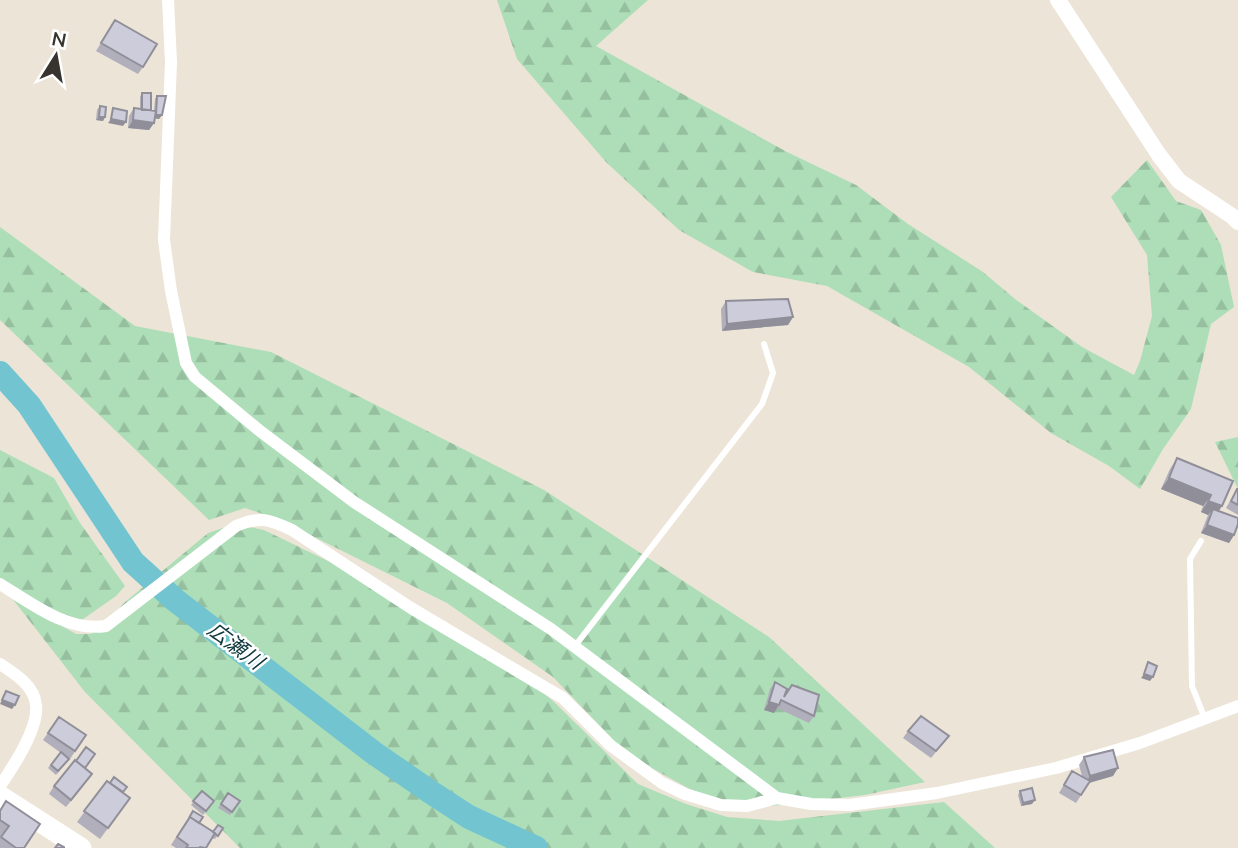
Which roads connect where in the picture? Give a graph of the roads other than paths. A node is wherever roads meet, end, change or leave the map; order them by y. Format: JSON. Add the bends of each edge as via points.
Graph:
{"nodes":[{"id":1,"x":168,"y":0,"type":"edge"},
{"id":2,"x":1058,"y":0,"type":"edge"},
{"id":3,"x":1238,"y":222,"type":"edge"},
{"id":4,"x":764,"y":344,"type":"dead end"},
{"id":5,"x":1200,"y":541,"type":"dead end"},
{"id":6,"x":0,"y":584,"type":"edge"},
{"id":7,"x":575,"y":646,"type":"junction"},
{"id":8,"x":0,"y":664,"type":"edge"},
{"id":9,"x":1238,"y":706,"type":"edge"},
{"id":10,"x":1205,"y":720,"type":"junction"},
{"id":11,"x":0,"y":786,"type":"edge"},
{"id":12,"x":0,"y":796,"type":"edge"},
{"id":13,"x":777,"y":798,"type":"junction"},
{"id":14,"x":81,"y":848,"type":"edge"}],
"edges":[{"from":1,"to":7,"type":"street","via":[[171,62],[164,240],[186,363],[195,377],[260,431],[354,502]]},
{"from":2,"to":3,"type":"street","via":[[1179,181]]},
{"from":4,"to":7,"type":"lane","via":[[773,373],[762,404]]},
{"from":5,"to":10,"type":"lane","via":[[1190,559],[1192,686]]},
{"from":6,"to":13,"type":"street","via":[[61,620],[83,627],[106,626],[236,526],[264,519],[292,530],[411,608],[563,698],[610,745],[662,783],[721,805],[747,806]]},
{"from":7,"to":13,"type":"street"},
{"from":8,"to":11,"type":"street","via":[[21,678],[36,705],[27,739]]},
{"from":9,"to":10,"type":"street"},
{"from":10,"to":13,"type":"street","via":[[1056,768],[937,793],[850,805]]},
{"from":12,"to":14,"type":"highway"}]}
